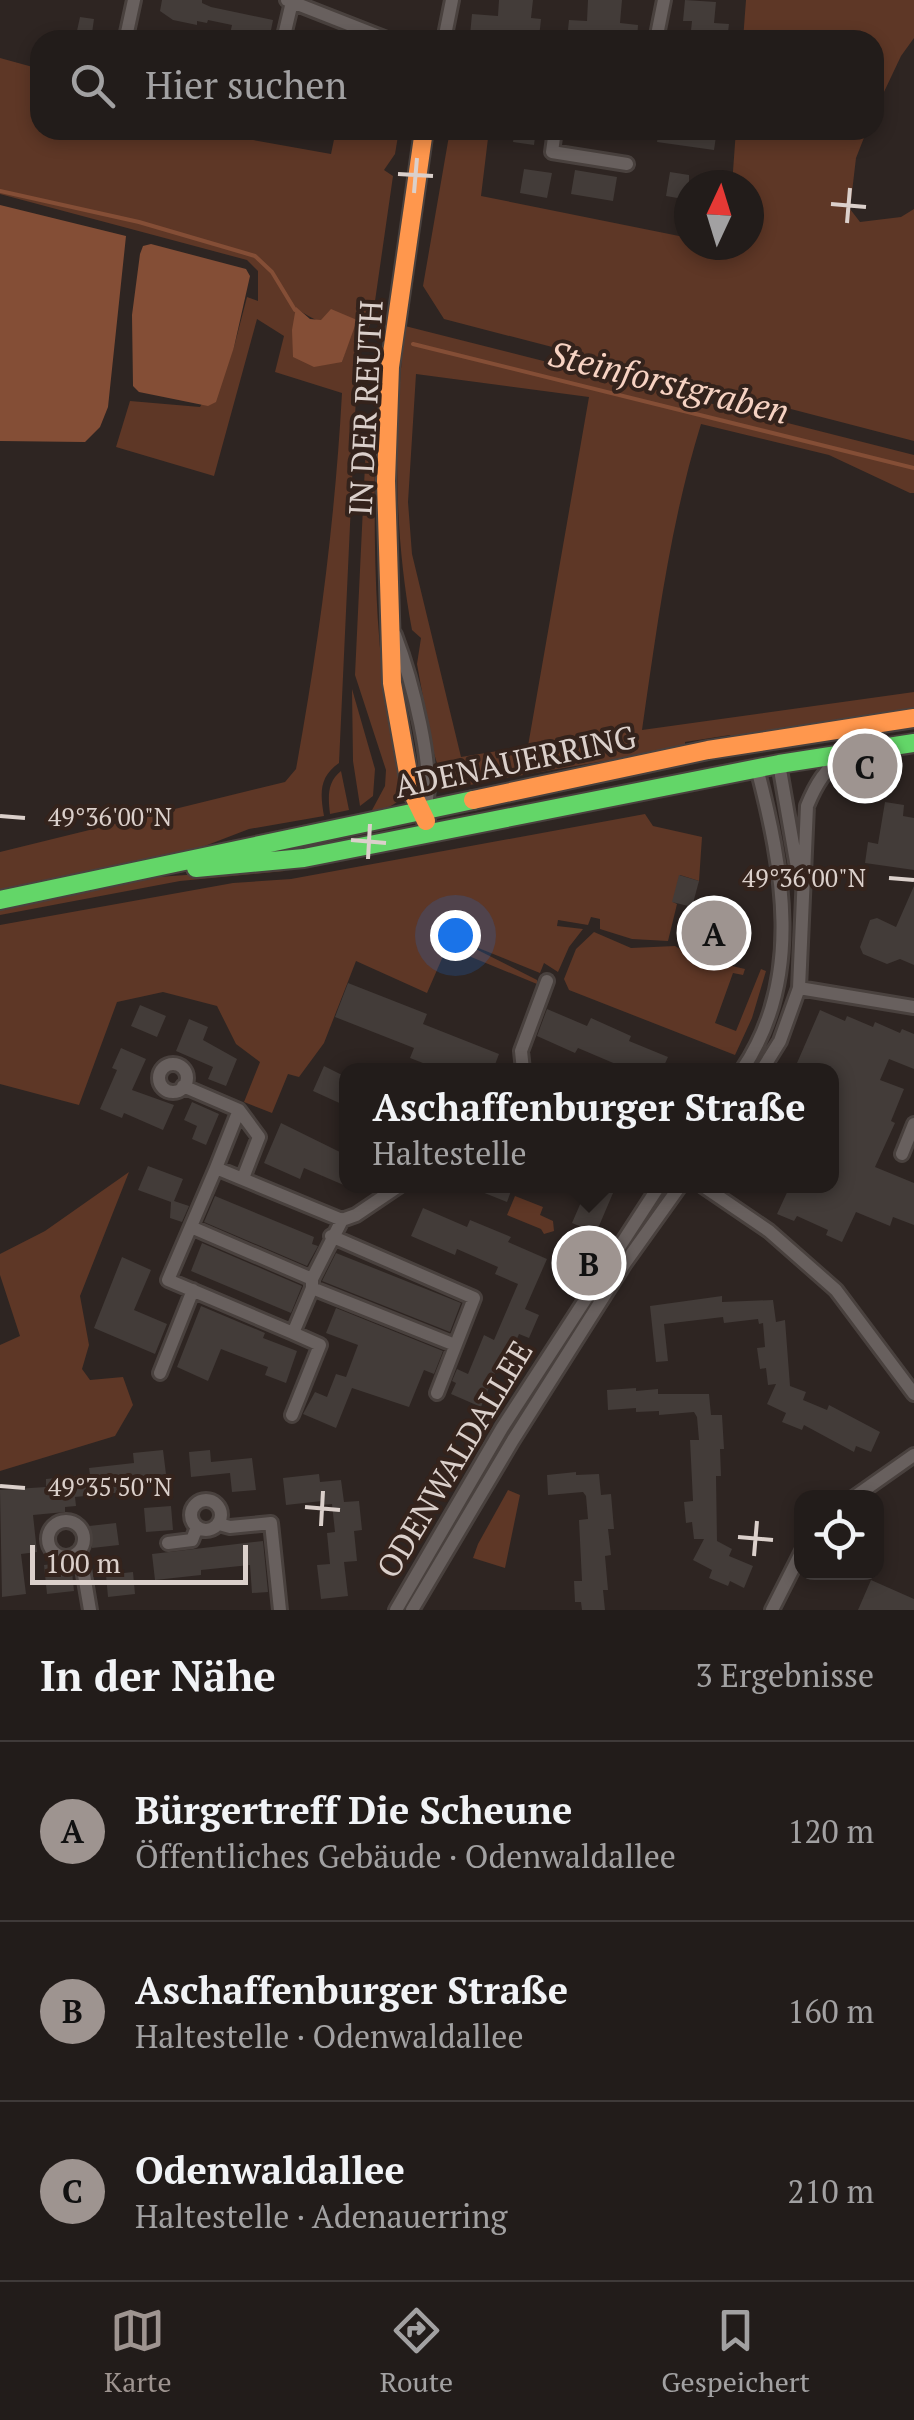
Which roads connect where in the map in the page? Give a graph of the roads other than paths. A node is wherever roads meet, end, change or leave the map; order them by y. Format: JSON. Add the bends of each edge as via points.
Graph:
{"nodes":[{"id":1,"x":134,"y":0,"type":"edge"},
{"id":2,"x":452,"y":0,"type":"edge"},
{"id":3,"x":664,"y":0,"type":"edge"},
{"id":4,"x":289,"y":1,"type":"edge"},
{"id":5,"x":128,"y":30,"type":"edge"},
{"id":6,"x":285,"y":30,"type":"edge"},
{"id":7,"x":363,"y":30,"type":"edge"},
{"id":8,"x":446,"y":30,"type":"edge"},
{"id":9,"x":658,"y":30,"type":"edge"},
{"id":10,"x":423,"y":140,"type":"edge"},
{"id":11,"x":554,"y":140,"type":"edge"},
{"id":12,"x":627,"y":164,"type":"dead end"},
{"id":13,"x":914,"y":718,"type":"edge"},
{"id":14,"x":764,"y":741,"type":"junction"},
{"id":15,"x":914,"y":742,"type":"edge"},
{"id":16,"x":847,"y":753,"type":"junction"},
{"id":17,"x":780,"y":764,"type":"junction"},
{"id":18,"x":758,"y":768,"type":"junction"},
{"id":19,"x":424,"y":812,"type":"junction"},
{"id":20,"x":428,"y":834,"type":"junction"},
{"id":21,"x":131,"y":874,"type":"junction"},
{"id":22,"x":0,"y":900,"type":"edge"},
{"id":23,"x":803,"y":900,"type":"junction"},
{"id":24,"x":547,"y":981,"type":"dead end"},
{"id":25,"x":799,"y":988,"type":"junction"},
{"id":26,"x":914,"y":1007,"type":"edge"},
{"id":27,"x":522,"y":1063,"type":"edge"},
{"id":28,"x":746,"y":1063,"type":"edge"},
{"id":29,"x":766,"y":1063,"type":"edge"},
{"id":30,"x":183,"y":1086,"type":"dead end"},
{"id":31,"x":239,"y":1110,"type":"junction"},
{"id":32,"x":914,"y":1124,"type":"edge"},
{"id":33,"x":902,"y":1154,"type":"dead end"},
{"id":34,"x":216,"y":1168,"type":"junction"},
{"id":35,"x":243,"y":1178,"type":"junction"},
{"id":36,"x":389,"y":1193,"type":"edge"},
{"id":37,"x":654,"y":1193,"type":"edge"},
{"id":38,"x":675,"y":1193,"type":"edge"},
{"id":39,"x":714,"y":1193,"type":"edge"},
{"id":40,"x":342,"y":1220,"type":"junction"},
{"id":41,"x":191,"y":1227,"type":"junction"},
{"id":42,"x":331,"y":1236,"type":"junction"},
{"id":43,"x":312,"y":1284,"type":"junction"},
{"id":44,"x":193,"y":1290,"type":"junction"},
{"id":45,"x":293,"y":1333,"type":"junction"},
{"id":46,"x":455,"y":1346,"type":"junction"},
{"id":47,"x":160,"y":1373,"type":"dead end"},
{"id":48,"x":437,"y":1393,"type":"dead end"},
{"id":49,"x":914,"y":1394,"type":"edge"},
{"id":50,"x":292,"y":1414,"type":"dead end"},
{"id":51,"x":914,"y":1456,"type":"edge"},
{"id":52,"x":865,"y":1490,"type":"edge"},
{"id":53,"x":219,"y":1524,"type":"junction"},
{"id":54,"x":197,"y":1527,"type":"junction"},
{"id":55,"x":168,"y":1544,"type":"dead end"},
{"id":56,"x":80,"y":1551,"type":"dead end"},
{"id":57,"x":794,"y":1567,"type":"edge"},
{"id":58,"x":90,"y":1610,"type":"edge"},
{"id":59,"x":280,"y":1610,"type":"edge"},
{"id":60,"x":396,"y":1610,"type":"edge"},
{"id":61,"x":412,"y":1610,"type":"edge"},
{"id":62,"x":772,"y":1610,"type":"edge"}],
"edges":[{"from":1,"to":5,"type":"street"},
{"from":2,"to":8,"type":"street"},
{"from":3,"to":9,"type":"street"},
{"from":4,"to":6,"type":"street"},
{"from":4,"to":7,"type":"street"},
{"from":10,"to":19,"type":"main road","name":"IN DER REUTH","via":[[390,367],[386,481],[392,684],[410,790]]},
{"from":11,"to":12,"type":"street","via":[[552,152]]},
{"from":13,"to":14,"type":"main road","name":"ADENAUERRING"},
{"from":14,"to":17,"type":"main road"},
{"from":14,"to":18,"type":"main road"},
{"from":14,"to":19,"type":"main road","name":"ADENAUERRING"},
{"from":15,"to":16,"type":"main road","name":"ADENAUERRING"},
{"from":16,"to":17,"type":"main road","name":"ADENAUERRING"},
{"from":16,"to":23,"type":"street","via":[[817,782],[806,806]]},
{"from":17,"to":18,"type":"main road","name":"ADENAUERRING"},
{"from":17,"to":23,"type":"street"},
{"from":18,"to":20,"type":"main road","name":"ADENAUERRING"},
{"from":18,"to":28,"type":"street","via":[[780,890],[783,958],[773,1008]]},
{"from":19,"to":20,"type":"main road","name":"IN DER REUTH"},
{"from":19,"to":21,"type":"main road","name":"ADENAUERRING"},
{"from":20,"to":21,"type":"main road","name":"ADENAUERRING","via":[[304,858]]},
{"from":21,"to":22,"type":"main road","name":"ADENAUERRING"},
{"from":23,"to":25,"type":"street"},
{"from":24,"to":27,"type":"street"},
{"from":25,"to":26,"type":"street"},
{"from":25,"to":29,"type":"street"},
{"from":30,"to":31,"type":"street"},
{"from":31,"to":34,"type":"street"},
{"from":31,"to":35,"type":"street","via":[[259,1137]]},
{"from":32,"to":33,"type":"street"},
{"from":34,"to":35,"type":"street"},
{"from":34,"to":41,"type":"street"},
{"from":35,"to":40,"type":"street"},
{"from":36,"to":40,"type":"street"},
{"from":37,"to":60,"type":"street","name":"ODENWALDALLEE","via":[[512,1412]]},
{"from":38,"to":61,"type":"street","name":"ODENWALDALLEE"},
{"from":39,"to":49,"type":"street","via":[[836,1290]]},
{"from":40,"to":42,"type":"street"},
{"from":41,"to":43,"type":"street"},
{"from":41,"to":44,"type":"street","via":[[168,1280]]},
{"from":42,"to":43,"type":"street"},
{"from":42,"to":46,"type":"street","via":[[474,1298]]},
{"from":43,"to":45,"type":"street"},
{"from":43,"to":46,"type":"street"},
{"from":44,"to":45,"type":"street"},
{"from":44,"to":47,"type":"street"},
{"from":45,"to":50,"type":"street","via":[[320,1345]]},
{"from":46,"to":48,"type":"street"},
{"from":51,"to":52,"type":"street"},
{"from":53,"to":54,"type":"street"},
{"from":53,"to":54,"type":"street","via":[[221,1509],[204,1500],[191,1514]]},
{"from":53,"to":59,"type":"street","via":[[271,1523]]},
{"from":54,"to":55,"type":"street","via":[[192,1540]]},
{"from":56,"to":58,"type":"street"},
{"from":57,"to":62,"type":"street"}]}
